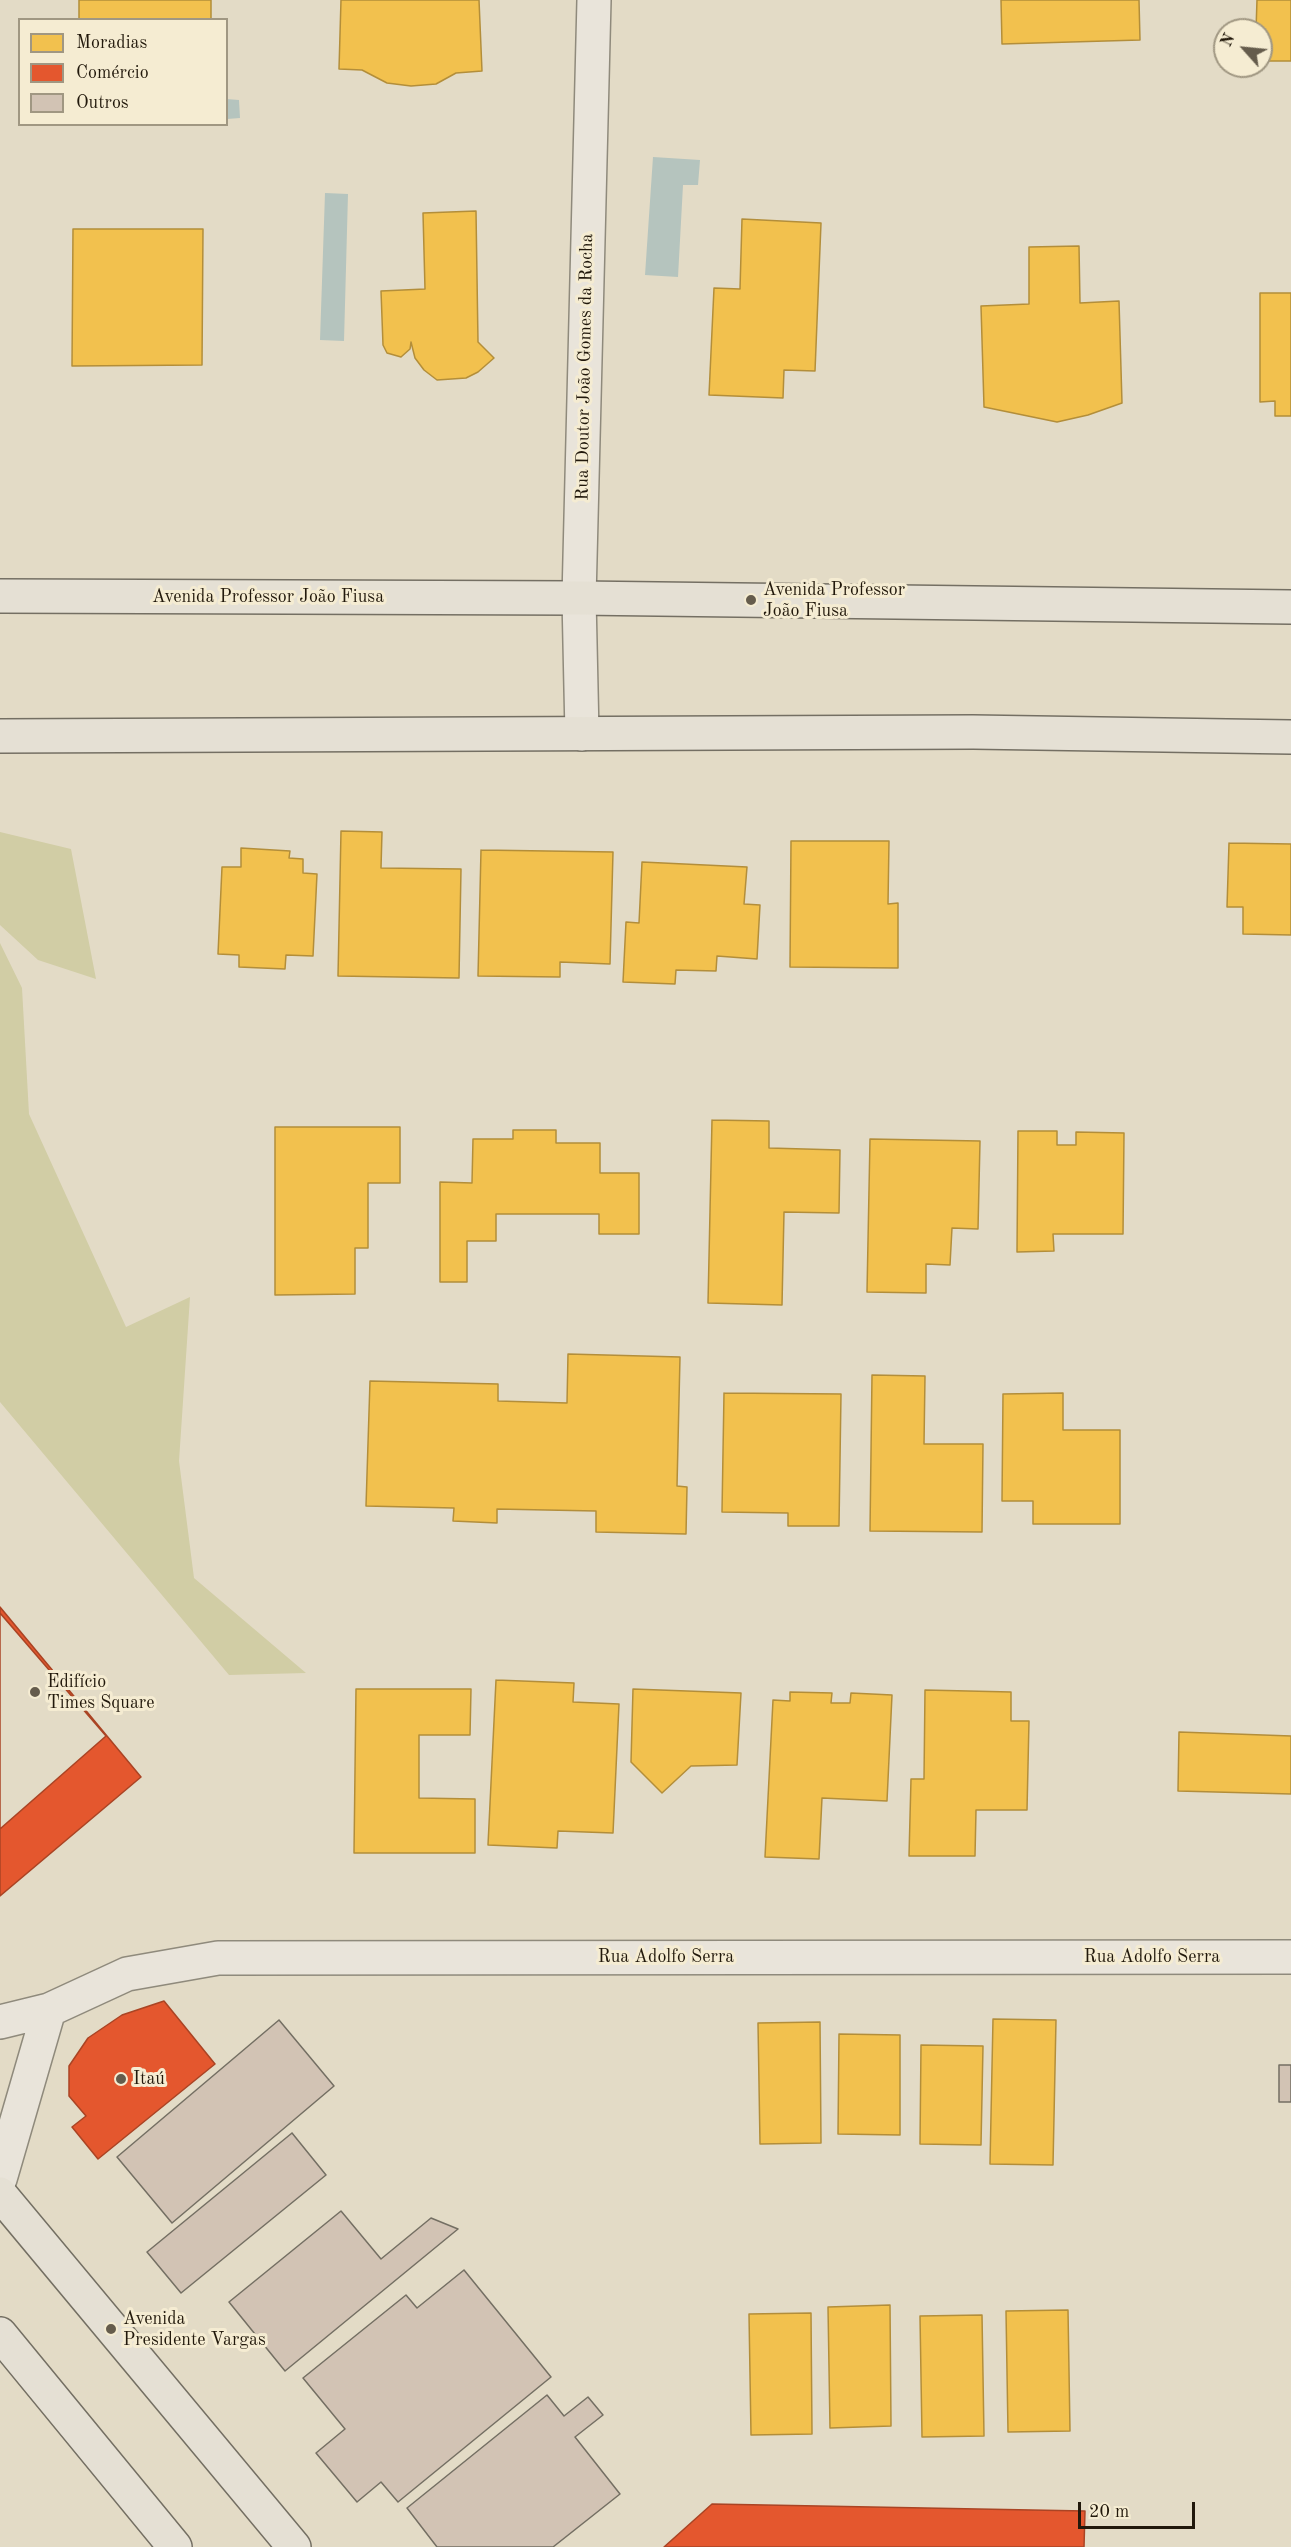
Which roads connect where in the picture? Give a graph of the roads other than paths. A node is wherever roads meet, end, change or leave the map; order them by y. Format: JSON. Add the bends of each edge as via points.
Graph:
{"nodes":[{"id":1,"x":594,"y":0,"type":"edge"},
{"id":2,"x":0,"y":596,"type":"edge"},
{"id":3,"x":579,"y":598,"type":"junction"},
{"id":4,"x":1291,"y":607,"type":"edge"},
{"id":5,"x":582,"y":734,"type":"junction"},
{"id":6,"x":0,"y":736,"type":"edge"},
{"id":7,"x":1291,"y":737,"type":"edge"},
{"id":8,"x":1291,"y":1957,"type":"edge"},
{"id":9,"x":50,"y":2010,"type":"junction"},
{"id":10,"x":0,"y":2022,"type":"edge"},
{"id":11,"x":0,"y":2179,"type":"edge"},
{"id":12,"x":0,"y":2194,"type":"edge"},
{"id":13,"x":0,"y":2334,"type":"edge"},
{"id":14,"x":175,"y":2547,"type":"edge"},
{"id":15,"x":294,"y":2547,"type":"edge"}],
"edges":[{"from":1,"to":3,"type":"street","name":"Rua Doutor João Gomes da Rocha"},
{"from":2,"to":3,"type":"main road","name":"Avenida Professor João Fiusa"},
{"from":3,"to":4,"type":"main road","name":"Avenida Professor João Fiusa"},
{"from":3,"to":5,"type":"street","name":"Rua Doutor João Gomes da Rocha"},
{"from":5,"to":6,"type":"main road"},
{"from":5,"to":7,"type":"main road","via":[[973,732]]},
{"from":8,"to":9,"type":"street","name":"Rua Adolfo Serra","via":[[218,1958],[127,1974]]},
{"from":9,"to":10,"type":"street","name":"Rua Adolfo Serra"},
{"from":9,"to":11,"type":"street"},
{"from":12,"to":15,"type":"main road"},
{"from":13,"to":14,"type":"main road"}]}
